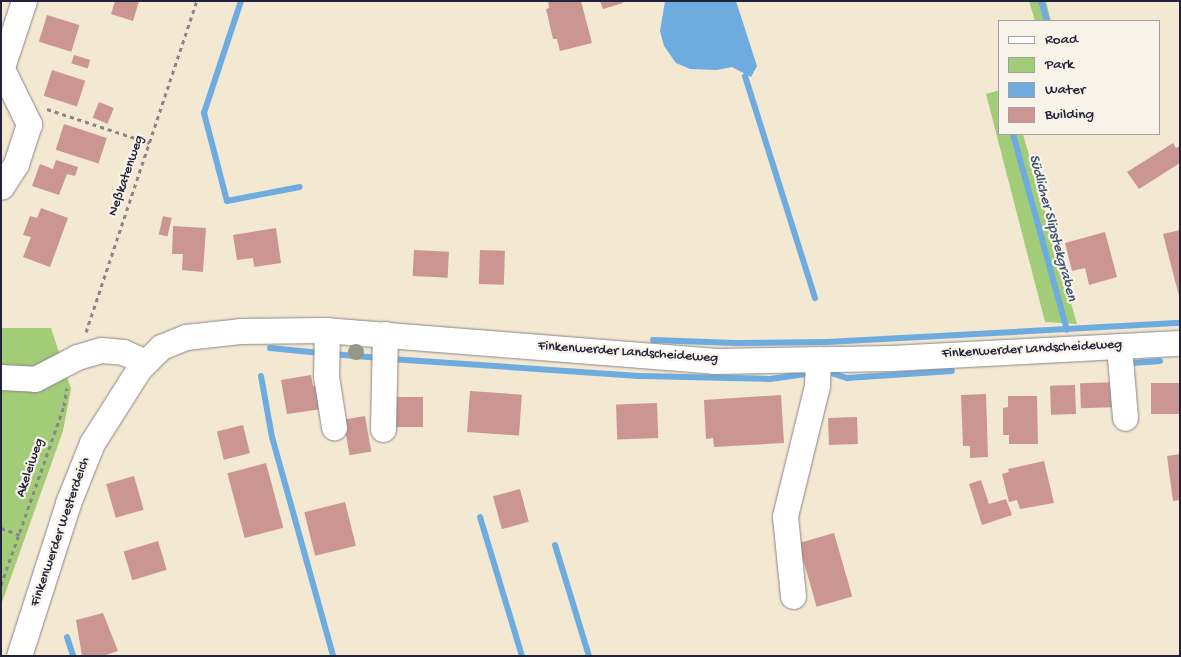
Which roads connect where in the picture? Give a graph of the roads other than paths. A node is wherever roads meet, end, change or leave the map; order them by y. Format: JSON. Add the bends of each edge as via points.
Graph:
{"nodes":[{"id":1,"x":24,"y":1,"type":"edge"},
{"id":2,"x":2,"y":67,"type":"edge"},
{"id":3,"x":1,"y":187,"type":"edge"},
{"id":4,"x":1180,"y":343,"type":"edge"},
{"id":5,"x":326,"y":345,"type":"junction"},
{"id":6,"x":1119,"y":346,"type":"junction"},
{"id":7,"x":385,"y":350,"type":"junction"},
{"id":8,"x":818,"y":360,"type":"junction"},
{"id":9,"x":145,"y":362,"type":"junction"},
{"id":10,"x":1,"y":377,"type":"edge"},
{"id":11,"x":1125,"y":418,"type":"dead end"},
{"id":12,"x":334,"y":427,"type":"dead end"},
{"id":13,"x":383,"y":429,"type":"dead end"},
{"id":14,"x":793,"y":596,"type":"dead end"},
{"id":15,"x":19,"y":656,"type":"edge"}],
"edges":[{"from":1,"to":2,"type":"street"},
{"from":2,"to":3,"type":"street","via":[[28,120],[29,130],[16,164]]},
{"from":4,"to":6,"type":"street","name":"Finkenwerder Landscheideweg"},
{"from":5,"to":7,"type":"street","name":"Finkenwerder Landscheideweg"},
{"from":5,"to":9,"type":"street","name":"Finkenwerder Landscheideweg","via":[[240,331],[186,336],[161,348]]},
{"from":5,"to":12,"type":"street"},
{"from":6,"to":8,"type":"street","name":"Finkenwerder Landscheideweg"},
{"from":6,"to":11,"type":"street"},
{"from":7,"to":8,"type":"street","name":"Finkenwerder Landscheideweg","via":[[675,360]]},
{"from":7,"to":13,"type":"street"},
{"from":8,"to":14,"type":"street","via":[[817,386],[786,516]]},
{"from":9,"to":10,"type":"street","via":[[114,350],[91,351],[35,379]]},
{"from":9,"to":15,"type":"street","name":"Finkenwerder Westerdeich","via":[[106,418],[79,470]]}]}
